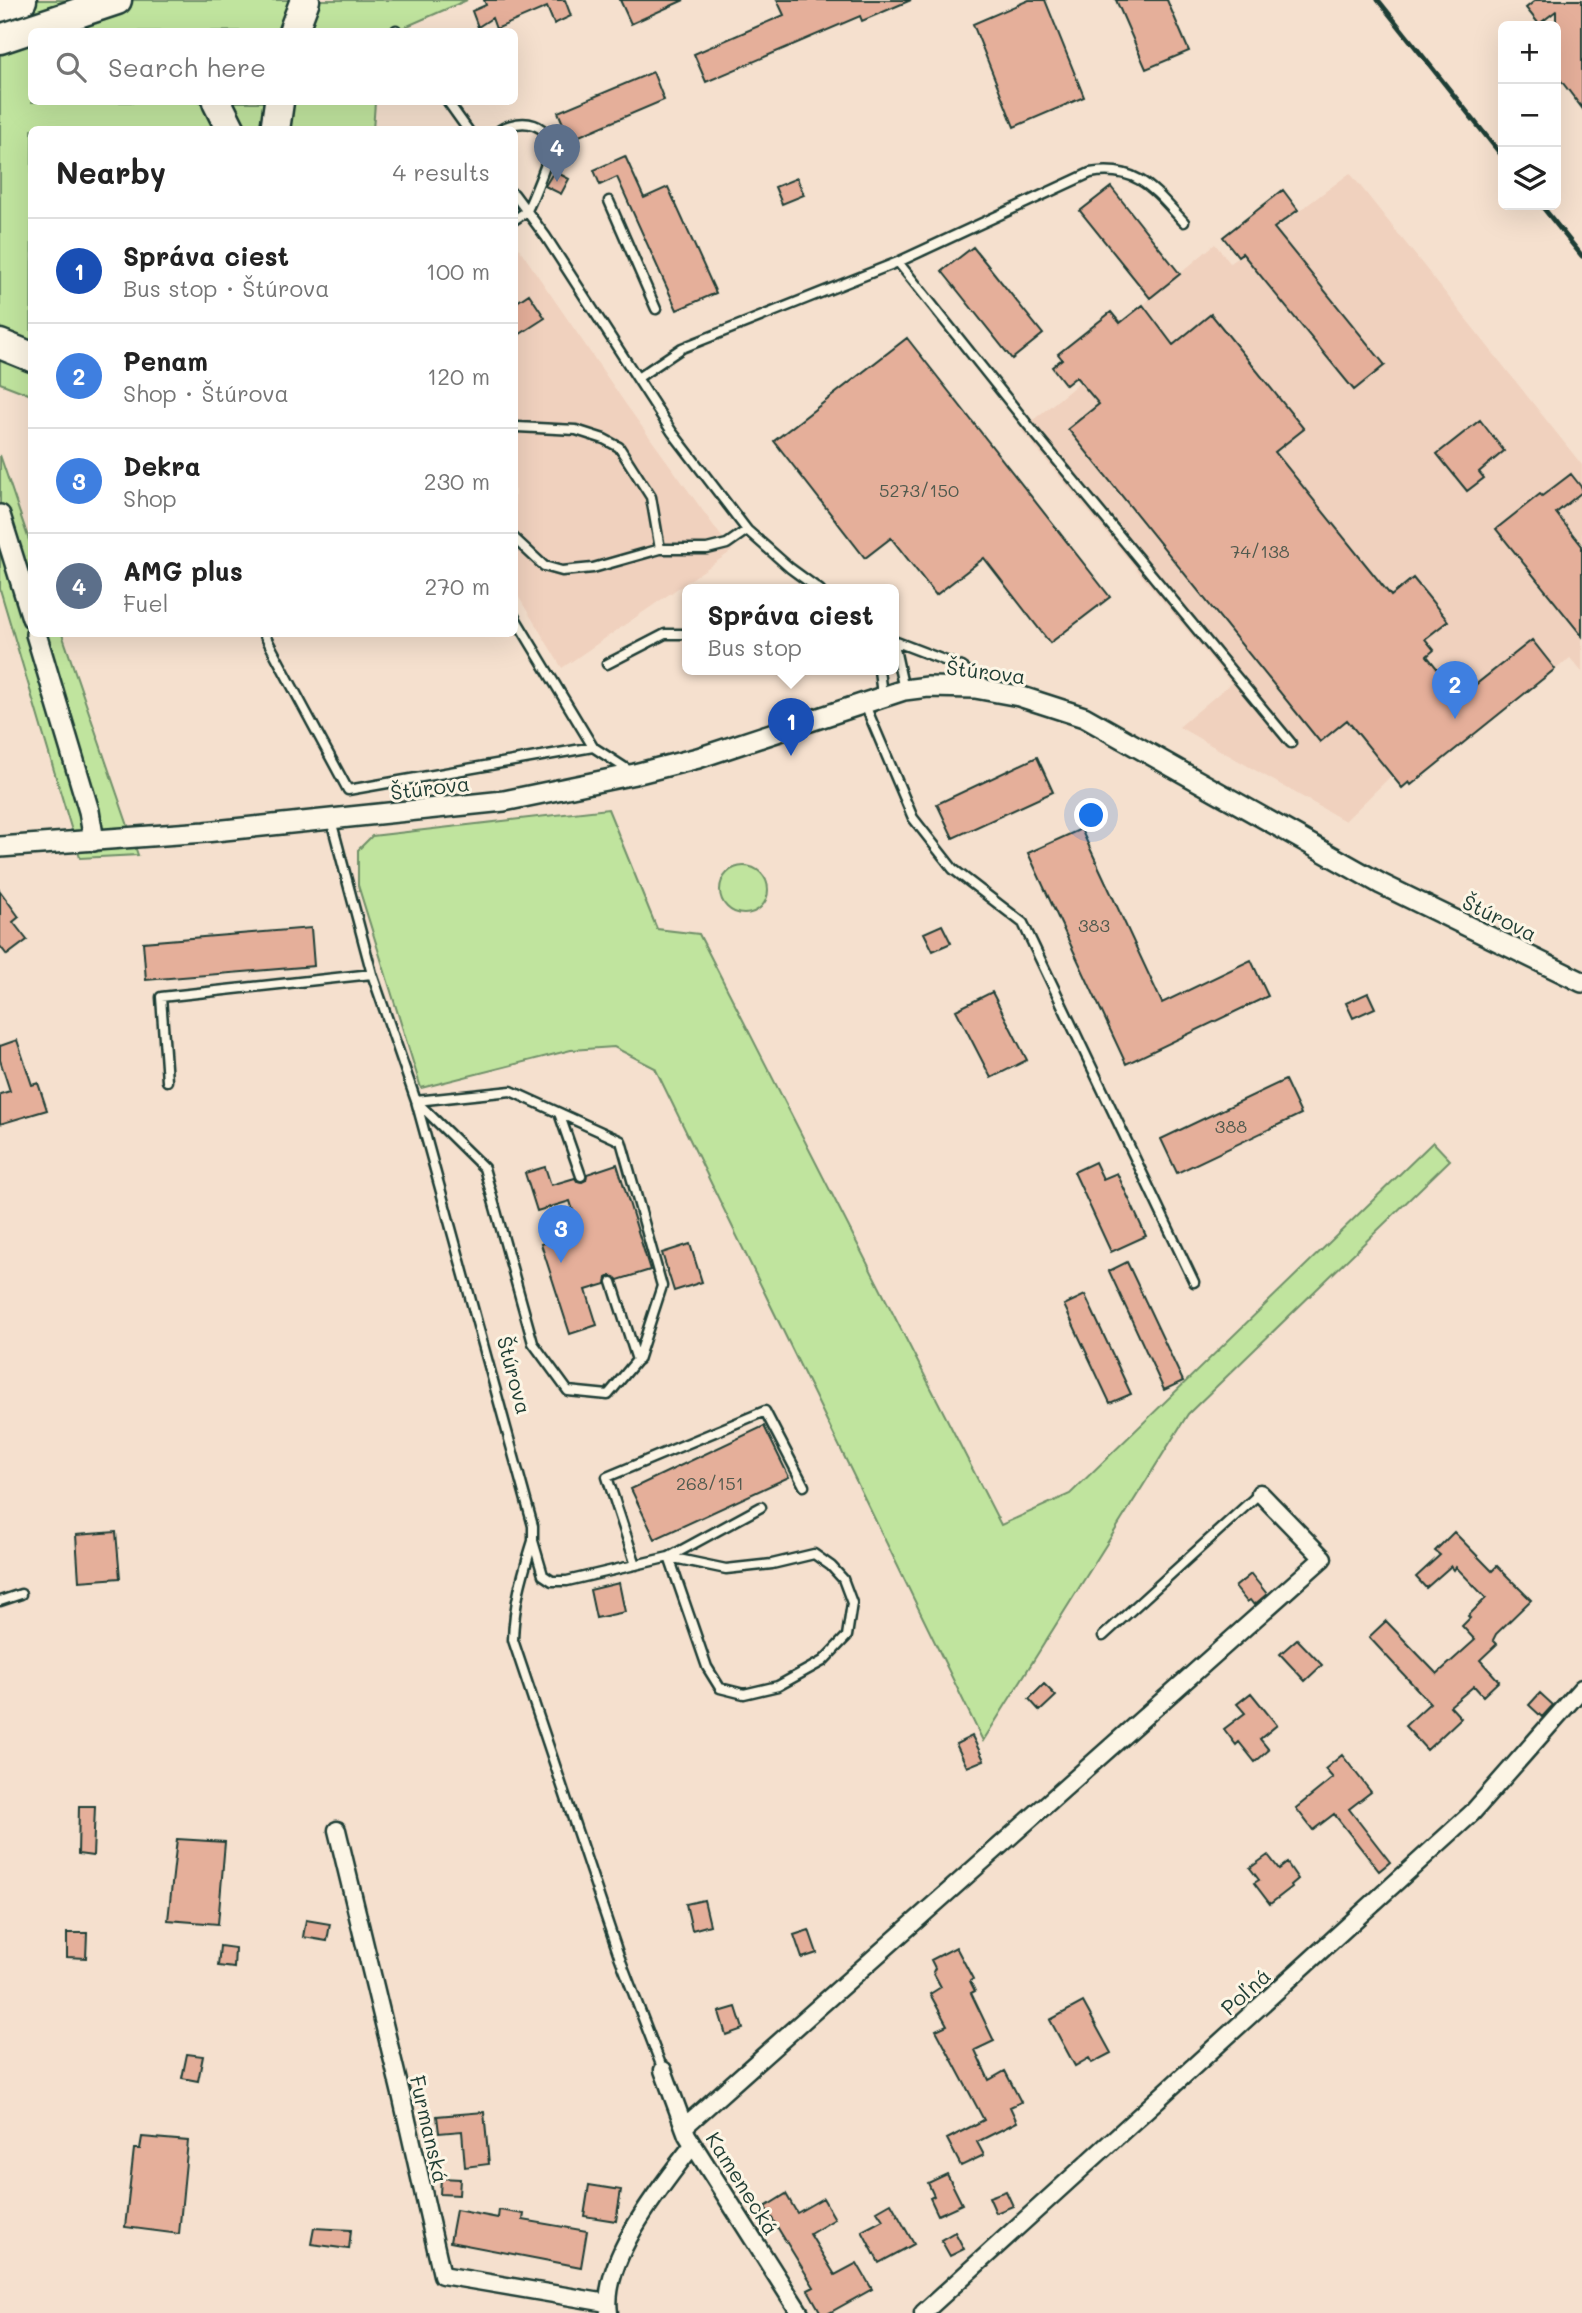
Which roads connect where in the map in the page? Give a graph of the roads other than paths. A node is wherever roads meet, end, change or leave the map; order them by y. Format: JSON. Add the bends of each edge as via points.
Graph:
{"nodes":[{"id":1,"x":23,"y":0,"type":"edge"},
{"id":2,"x":117,"y":0,"type":"edge"},
{"id":3,"x":305,"y":0,"type":"edge"},
{"id":4,"x":0,"y":7,"type":"edge"},
{"id":5,"x":43,"y":26,"type":"junction"},
{"id":6,"x":36,"y":28,"type":"edge"},
{"id":7,"x":58,"y":28,"type":"edge"},
{"id":8,"x":294,"y":28,"type":"edge"},
{"id":9,"x":28,"y":31,"type":"edge"},
{"id":10,"x":0,"y":39,"type":"edge"},
{"id":11,"x":218,"y":105,"type":"edge"},
{"id":12,"x":279,"y":105,"type":"edge"},
{"id":13,"x":450,"y":105,"type":"edge"},
{"id":14,"x":229,"y":126,"type":"edge"},
{"id":15,"x":276,"y":126,"type":"edge"},
{"id":16,"x":465,"y":126,"type":"edge"},
{"id":17,"x":506,"y":126,"type":"edge"},
{"id":18,"x":518,"y":199,"type":"edge"},
{"id":19,"x":609,"y":201,"type":"dead end"},
{"id":20,"x":526,"y":210,"type":"junction"},
{"id":21,"x":518,"y":217,"type":"edge"},
{"id":22,"x":1184,"y":222,"type":"dead end"},
{"id":23,"x":898,"y":262,"type":"junction"},
{"id":24,"x":656,"y":309,"type":"dead end"},
{"id":25,"x":0,"y":330,"type":"edge"},
{"id":26,"x":28,"y":341,"type":"edge"},
{"id":27,"x":0,"y":344,"type":"edge"},
{"id":28,"x":28,"y":355,"type":"edge"},
{"id":29,"x":639,"y":377,"type":"junction"},
{"id":30,"x":518,"y":425,"type":"edge"},
{"id":31,"x":0,"y":515,"type":"edge"},
{"id":32,"x":747,"y":530,"type":"junction"},
{"id":33,"x":518,"y":542,"type":"edge"},
{"id":34,"x":660,"y":549,"type":"junction"},
{"id":35,"x":812,"y":584,"type":"edge"},
{"id":36,"x":28,"y":605,"type":"edge"},
{"id":37,"x":518,"y":622,"type":"edge"},
{"id":38,"x":682,"y":634,"type":"edge"},
{"id":39,"x":37,"y":637,"type":"edge"},
{"id":40,"x":266,"y":637,"type":"edge"},
{"id":41,"x":899,"y":644,"type":"edge"},
{"id":42,"x":607,"y":664,"type":"dead end"},
{"id":43,"x":899,"y":666,"type":"edge"},
{"id":44,"x":880,"y":675,"type":"edge"},
{"id":45,"x":904,"y":690,"type":"junction"},
{"id":46,"x":996,"y":691,"type":"junction"},
{"id":47,"x":883,"y":696,"type":"junction"},
{"id":48,"x":864,"y":702,"type":"junction"},
{"id":49,"x":1291,"y":743,"type":"dead end"},
{"id":50,"x":593,"y":747,"type":"junction"},
{"id":51,"x":635,"y":774,"type":"junction"},
{"id":52,"x":331,"y":820,"type":"junction"},
{"id":53,"x":94,"y":841,"type":"junction"},
{"id":54,"x":0,"y":847,"type":"edge"},
{"id":55,"x":372,"y":974,"type":"junction"},
{"id":56,"x":1582,"y":982,"type":"edge"},
{"id":57,"x":167,"y":1081,"type":"dead end"},
{"id":58,"x":416,"y":1101,"type":"junction"},
{"id":59,"x":559,"y":1113,"type":"junction"},
{"id":60,"x":580,"y":1176,"type":"dead end"},
{"id":61,"x":612,"y":1282,"type":"dead end"},
{"id":62,"x":1194,"y":1282,"type":"dead end"},
{"id":63,"x":637,"y":1360,"type":"junction"},
{"id":64,"x":804,"y":1486,"type":"dead end"},
{"id":65,"x":1260,"y":1493,"type":"joint"},
{"id":66,"x":761,"y":1507,"type":"dead end"},
{"id":67,"x":533,"y":1541,"type":"junction"},
{"id":68,"x":669,"y":1557,"type":"junction"},
{"id":69,"x":636,"y":1565,"type":"junction"},
{"id":70,"x":21,"y":1594,"type":"dead end"},
{"id":71,"x":0,"y":1601,"type":"edge"},
{"id":72,"x":1103,"y":1636,"type":"dead end"},
{"id":73,"x":1582,"y":1688,"type":"edge"},
{"id":74,"x":337,"y":1830,"type":"dead end"},
{"id":75,"x":663,"y":2070,"type":"joint"},
{"id":76,"x":684,"y":2127,"type":"junction"},
{"id":77,"x":693,"y":2145,"type":"junction"},
{"id":78,"x":608,"y":2308,"type":"edge"},
{"id":79,"x":800,"y":2313,"type":"edge"},
{"id":80,"x":923,"y":2313,"type":"edge"}],
"edges":[{"from":1,"to":4,"type":"highway"},
{"from":2,"to":5,"type":"highway"},
{"from":3,"to":8,"type":"highway"},
{"from":5,"to":6,"type":"highway"},
{"from":5,"to":7,"type":"highway"},
{"from":9,"to":10,"type":"highway"},
{"from":11,"to":14,"type":"highway"},
{"from":12,"to":15,"type":"highway"},
{"from":13,"to":16,"type":"lane"},
{"from":17,"to":20,"type":"lane","via":[[525,121],[536,125],[549,143],[549,155]]},
{"from":18,"to":20,"type":"lane"},
{"from":19,"to":24,"type":"lane"},
{"from":20,"to":21,"type":"lane"},
{"from":20,"to":29,"type":"lane"},
{"from":22,"to":23,"type":"lane","via":[[1148,184],[1134,175],[1104,170]]},
{"from":23,"to":29,"type":"lane","via":[[682,348]]},
{"from":23,"to":49,"type":"lane"},
{"from":25,"to":26,"type":"highway"},
{"from":27,"to":28,"type":"highway"},
{"from":29,"to":32,"type":"lane","via":[[672,432]]},
{"from":30,"to":34,"type":"lane","via":[[576,430],[619,447],[651,497]]},
{"from":31,"to":36,"type":"street"},
{"from":32,"to":34,"type":"lane","via":[[727,544],[707,549]]},
{"from":32,"to":35,"type":"lane"},
{"from":33,"to":34,"type":"lane","via":[[544,566],[562,571],[593,569]]},
{"from":37,"to":50,"type":"lane"},
{"from":38,"to":42,"type":"lane","via":[[665,634]]},
{"from":39,"to":53,"type":"street"},
{"from":40,"to":50,"type":"lane","via":[[348,789]]},
{"from":41,"to":46,"type":"lane","via":[[962,667]]},
{"from":43,"to":45,"type":"lane"},
{"from":44,"to":47,"type":"lane"},
{"from":45,"to":46,"type":"street","name":"Štúrova","via":[[952,687]]},
{"from":45,"to":47,"type":"street","name":"Štúrova"},
{"from":46,"to":56,"type":"street","name":"Štúrova","via":[[1084,716],[1381,884]]},
{"from":47,"to":48,"type":"street","name":"Štúrova"},
{"from":48,"to":51,"type":"street","name":"Štúrova","via":[[750,743]]},
{"from":48,"to":62,"type":"lane","via":[[913,818],[953,869],[1023,923]]},
{"from":50,"to":51,"type":"lane"},
{"from":51,"to":52,"type":"street","name":"Štúrova","via":[[504,801]]},
{"from":52,"to":53,"type":"street","name":"Štúrova"},
{"from":52,"to":55,"type":"lane","name":"Štúrova"},
{"from":53,"to":54,"type":"street","name":"Štúrova"},
{"from":55,"to":57,"type":"lane","via":[[161,997]]},
{"from":55,"to":58,"type":"lane","name":"Štúrova"},
{"from":58,"to":59,"type":"lane","via":[[511,1091]]},
{"from":58,"to":63,"type":"lane","name":"Štúrova","via":[[484,1168],[533,1343],[568,1391],[608,1395]]},
{"from":58,"to":67,"type":"lane","name":"Štúrova","via":[[533,1525]]},
{"from":59,"to":60,"type":"lane"},
{"from":59,"to":63,"type":"lane","via":[[621,1141],[662,1286]]},
{"from":61,"to":63,"type":"lane"},
{"from":64,"to":69,"type":"lane","via":[[765,1411],[607,1477]]},
{"from":65,"to":72,"type":"lane"},
{"from":65,"to":76,"type":"street","via":[[1323,1558]]},
{"from":66,"to":68,"type":"lane"},
{"from":67,"to":69,"type":"lane","name":"Štúrova","via":[[543,1575],[552,1581]]},
{"from":67,"to":75,"type":"lane","via":[[513,1611],[513,1640],[619,1956]]},
{"from":68,"to":68,"type":"lane","via":[[726,1569],[814,1554],[843,1579],[852,1603],[847,1636],[823,1661],[778,1686],[744,1694],[720,1688],[707,1667]]},
{"from":68,"to":69,"type":"lane","name":"Štúrova"},
{"from":70,"to":71,"type":"lane"},
{"from":73,"to":80,"type":"street","name":"Poľná","via":[[1472,1813]]},
{"from":74,"to":78,"type":"street","name":"Furmanská","via":[[442,2275]]},
{"from":75,"to":76,"type":"street","name":"Kamenecká"},
{"from":76,"to":77,"type":"street","name":"Kamenecká"},
{"from":77,"to":78,"type":"street","name":"Furmanská","via":[[620,2251]]},
{"from":77,"to":79,"type":"street","name":"Kamenecká"}]}
